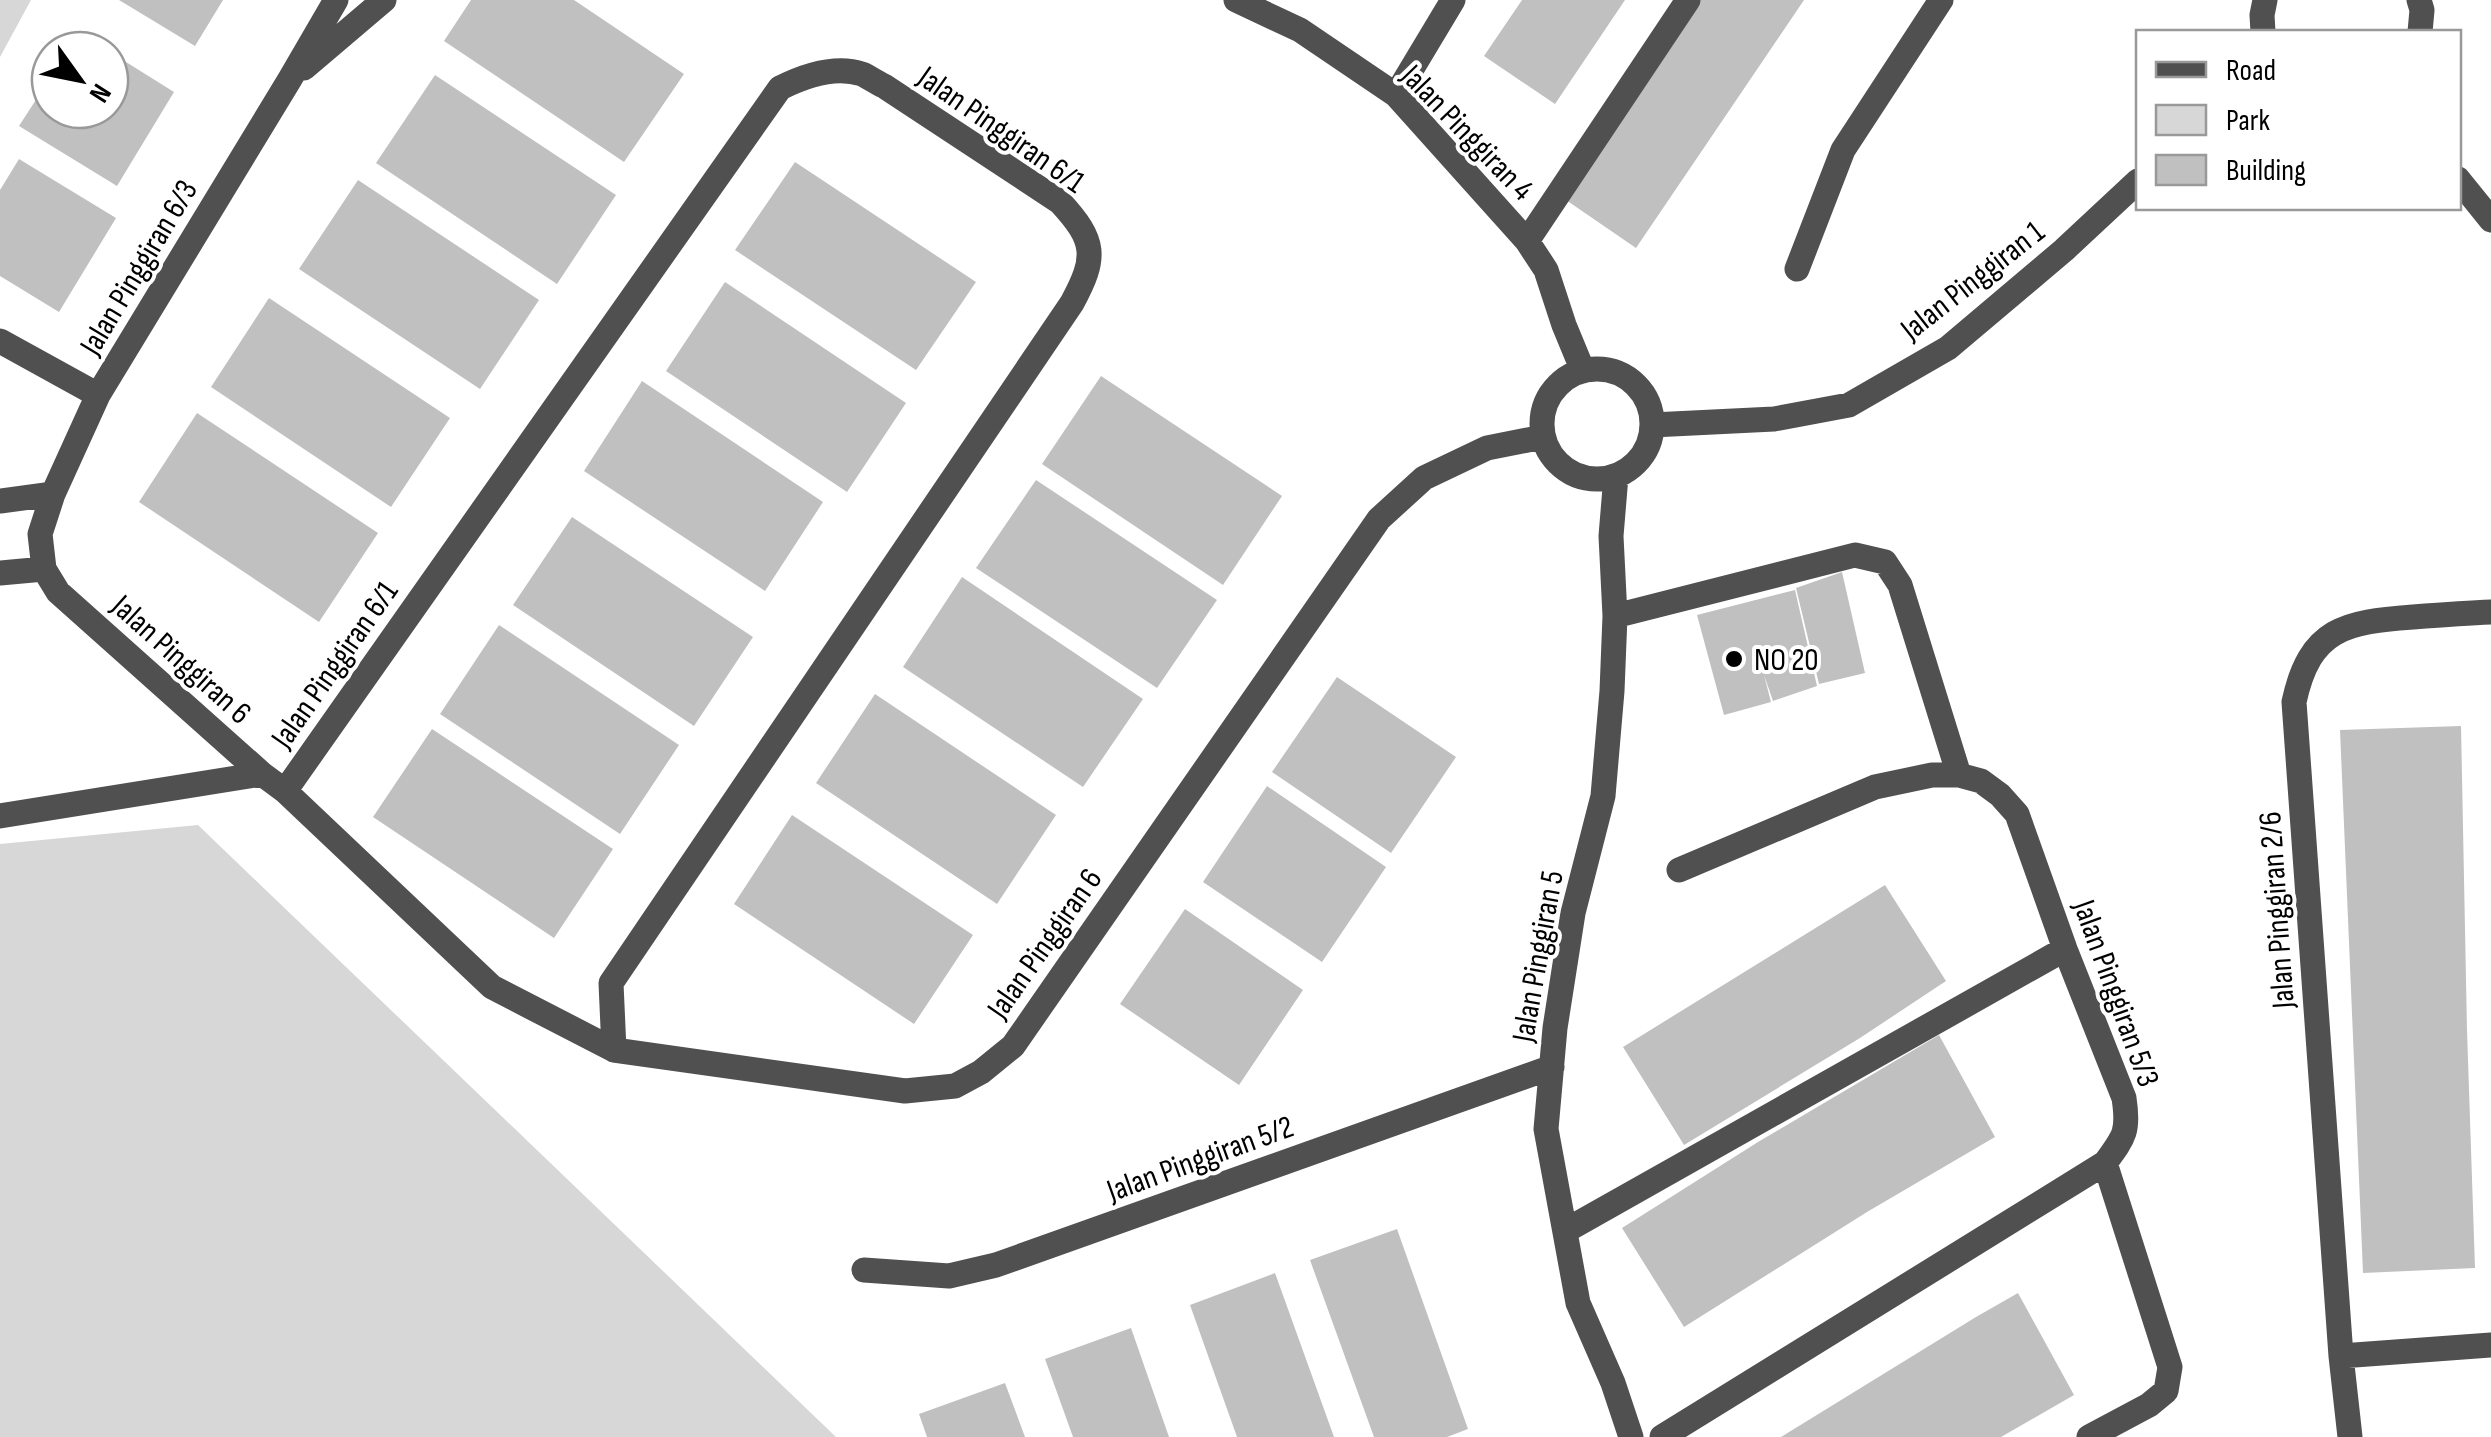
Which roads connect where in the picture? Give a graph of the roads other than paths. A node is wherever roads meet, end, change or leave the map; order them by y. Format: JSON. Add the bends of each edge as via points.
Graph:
{"nodes":[{"id":1,"x":336,"y":0,"type":"edge"},
{"id":2,"x":384,"y":0,"type":"edge"},
{"id":3,"x":1236,"y":0,"type":"edge"},
{"id":4,"x":1453,"y":0,"type":"edge"},
{"id":5,"x":1688,"y":0,"type":"edge"},
{"id":6,"x":1941,"y":0,"type":"edge"},
{"id":7,"x":2264,"y":0,"type":"edge"},
{"id":8,"x":2419,"y":0,"type":"edge"},
{"id":9,"x":2263,"y":30,"type":"edge"},
{"id":10,"x":2420,"y":30,"type":"edge"},
{"id":11,"x":290,"y":80,"type":"junction"},
{"id":12,"x":1396,"y":96,"type":"junction"},
{"id":13,"x":2136,"y":183,"type":"edge"},
{"id":14,"x":2461,"y":183,"type":"edge"},
{"id":15,"x":2491,"y":220,"type":"edge"},
{"id":16,"x":1527,"y":241,"type":"junction"},
{"id":17,"x":1797,"y":269,"type":"dead end"},
{"id":18,"x":0,"y":342,"type":"edge"},
{"id":19,"x":1583,"y":371,"type":"junction"},
{"id":20,"x":98,"y":395,"type":"junction"},
{"id":21,"x":1652,"y":425,"type":"junction"},
{"id":22,"x":1543,"y":438,"type":"junction"},
{"id":23,"x":1616,"y":476,"type":"junction"},
{"id":24,"x":53,"y":494,"type":"junction"},
{"id":25,"x":0,"y":502,"type":"edge"},
{"id":26,"x":44,"y":569,"type":"junction"},
{"id":27,"x":0,"y":573,"type":"edge"},
{"id":28,"x":2491,"y":612,"type":"edge"},
{"id":29,"x":1615,"y":616,"type":"junction"},
{"id":30,"x":262,"y":774,"type":"junction"},
{"id":31,"x":1959,"y":775,"type":"junction"},
{"id":32,"x":285,"y":791,"type":"junction"},
{"id":33,"x":0,"y":816,"type":"edge"},
{"id":34,"x":1679,"y":870,"type":"dead end"},
{"id":35,"x":2066,"y":949,"type":"junction"},
{"id":36,"x":614,"y":1050,"type":"junction"},
{"id":37,"x":1552,"y":1067,"type":"junction"},
{"id":38,"x":2105,"y":1162,"type":"junction"},
{"id":39,"x":1564,"y":1231,"type":"junction"},
{"id":40,"x":864,"y":1270,"type":"dead end"},
{"id":41,"x":2491,"y":1345,"type":"edge"},
{"id":42,"x":2341,"y":1356,"type":"junction"},
{"id":43,"x":1631,"y":1437,"type":"edge"},
{"id":44,"x":1662,"y":1437,"type":"edge"},
{"id":45,"x":2089,"y":1437,"type":"edge"},
{"id":46,"x":2350,"y":1437,"type":"edge"}],
"edges":[{"from":1,"to":11,"type":"street","name":"Jalan Pinggiran 6/3"},
{"from":2,"to":11,"type":"street","name":"Jalan Pinggiran 6/3"},
{"from":3,"to":12,"type":"street","name":"Jalan Pinggiran 4","via":[[1300,30]]},
{"from":4,"to":12,"type":"street"},
{"from":5,"to":16,"type":"street"},
{"from":6,"to":17,"type":"street","via":[[1844,150]]},
{"from":7,"to":9,"type":"street"},
{"from":8,"to":10,"type":"street"},
{"from":11,"to":20,"type":"street","name":"Jalan Pinggiran 6/3"},
{"from":12,"to":16,"type":"street","name":"Jalan Pinggiran 4"},
{"from":13,"to":21,"type":"street","name":"Jalan Pinggiran 1","via":[[1948,348],[1849,404],[1774,419]]},
{"from":14,"to":15,"type":"street"},
{"from":16,"to":19,"type":"street","name":"Jalan Pinggiran 4","via":[[1546,270]]},
{"from":18,"to":20,"type":"street"},
{"from":19,"to":21,"type":"street","via":[[1600,369],[1631,380],[1650,408]]},
{"from":19,"to":22,"type":"street","via":[[1554,389]]},
{"from":20,"to":24,"type":"street","name":"Jalan Pinggiran 6/3"},
{"from":21,"to":23,"type":"street","via":[[1642,456]]},
{"from":22,"to":23,"type":"street","via":[[1571,473],[1585,479]]},
{"from":22,"to":36,"type":"street","name":"Jalan Pinggiran 6","via":[[1486,448],[1424,478],[1380,519],[1013,1046],[981,1072],[954,1086],[905,1090]]},
{"from":23,"to":29,"type":"street","name":"Jalan Pinggiran 5"},
{"from":24,"to":25,"type":"street"},
{"from":24,"to":26,"type":"street","name":"Jalan Pinggiran 6/3","via":[[40,534]]},
{"from":26,"to":27,"type":"street"},
{"from":26,"to":30,"type":"street","name":"Jalan Pinggiran 6","via":[[58,592]]},
{"from":28,"to":42,"type":"street","name":"Jalan Pinggiran 2/6","via":[[2368,620],[2338,630],[2300,673],[2294,702]]},
{"from":29,"to":31,"type":"street","via":[[1854,555],[1885,562],[1900,585]]},
{"from":29,"to":37,"type":"street","name":"Jalan Pinggiran 5","via":[[1602,796],[1573,913]]},
{"from":30,"to":32,"type":"street","name":"Jalan Pinggiran 6"},
{"from":30,"to":33,"type":"street","name":"Jalan Pinggiran 6"},
{"from":31,"to":34,"type":"street","via":[[1875,787]]},
{"from":31,"to":35,"type":"street","name":"Jalan Pinggiran 5/3","via":[[1981,781],[2017,814]]},
{"from":32,"to":36,"type":"street","name":"Jalan Pinggiran 6","via":[[492,988]]},
{"from":32,"to":36,"type":"street","name":"Jalan Pinggiran 6/1","via":[[780,88],[802,77],[860,73],[1060,202],[1090,247],[1087,275],[611,982]]},
{"from":35,"to":38,"type":"street","name":"Jalan Pinggiran 5/3","via":[[2124,1098],[2128,1124]]},
{"from":35,"to":39,"type":"street"},
{"from":37,"to":39,"type":"street","name":"Jalan Pinggiran 5","via":[[1546,1129]]},
{"from":37,"to":40,"type":"street","name":"Jalan Pinggiran 5/2","via":[[996,1265],[950,1276]]},
{"from":38,"to":44,"type":"street"},
{"from":38,"to":45,"type":"street","via":[[2170,1368],[2166,1391]]},
{"from":39,"to":43,"type":"street","name":"Jalan Pinggiran 5","via":[[1578,1303]]},
{"from":41,"to":42,"type":"street"},
{"from":42,"to":46,"type":"street","name":"Jalan Pinggiran 2/6"}]}
